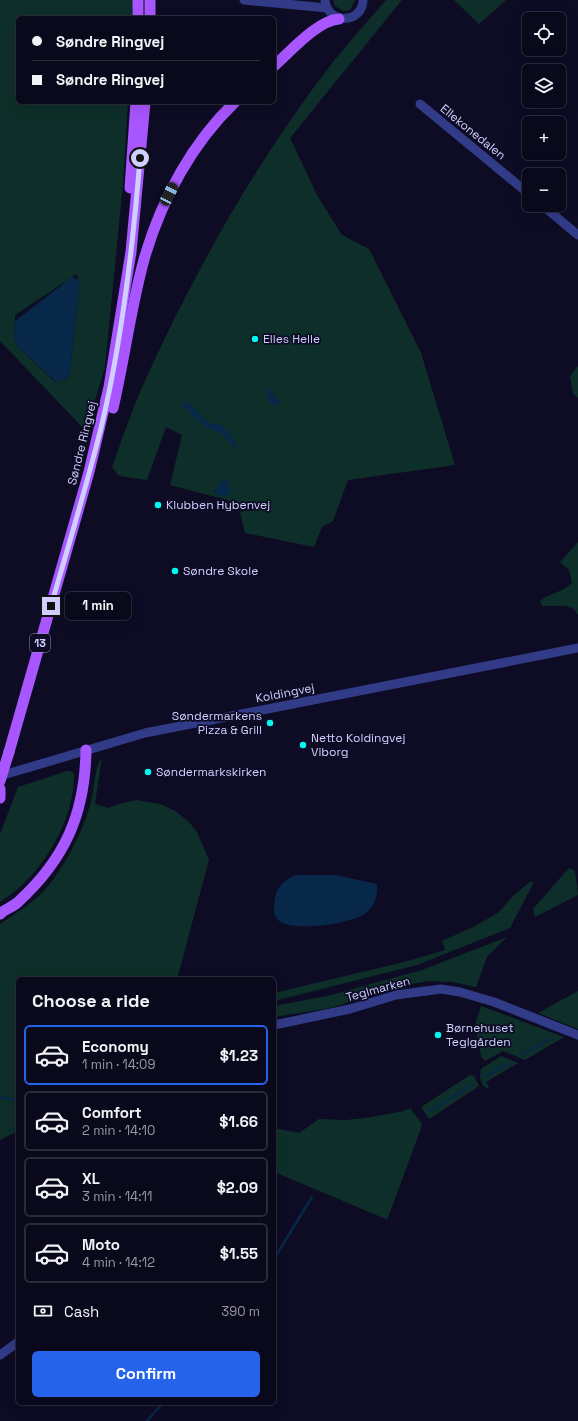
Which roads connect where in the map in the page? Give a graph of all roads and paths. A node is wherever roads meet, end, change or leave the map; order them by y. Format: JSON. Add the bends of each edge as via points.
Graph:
{"nodes":[{"id":1,"x":138,"y":0,"type":"edge"},
{"id":2,"x":150,"y":0,"type":"edge"},
{"id":3,"x":244,"y":0,"type":"edge"},
{"id":4,"x":297,"y":0,"type":"edge"},
{"id":5,"x":363,"y":0,"type":"edge"},
{"id":6,"x":281,"y":3,"type":"junction"},
{"id":7,"x":326,"y":4,"type":"edge"},
{"id":8,"x":138,"y":16,"type":"edge"},
{"id":9,"x":150,"y":16,"type":"edge"},
{"id":10,"x":339,"y":19,"type":"junction"},
{"id":11,"x":276,"y":64,"type":"edge"},
{"id":12,"x":136,"y":104,"type":"edge"},
{"id":13,"x":145,"y":104,"type":"edge"},
{"id":14,"x":233,"y":104,"type":"edge"},
{"id":15,"x":420,"y":104,"type":"dead end"},
{"id":16,"x":522,"y":188,"type":"edge"},
{"id":17,"x":550,"y":212,"type":"edge"},
{"id":18,"x":578,"y":235,"type":"edge"},
{"id":19,"x":117,"y":346,"type":"junction"},
{"id":20,"x":72,"y":534,"type":"junction"},
{"id":21,"x":578,"y":648,"type":"edge"},
{"id":22,"x":86,"y":750,"type":"junction"},
{"id":23,"x":0,"y":776,"type":"edge"},
{"id":24,"x":0,"y":780,"type":"edge"},
{"id":25,"x":0,"y":790,"type":"edge"},
{"id":26,"x":0,"y":798,"type":"edge"},
{"id":27,"x":1,"y":912,"type":"edge"},
{"id":28,"x":276,"y":1025,"type":"edge"},
{"id":29,"x":578,"y":1035,"type":"edge"},
{"id":30,"x":16,"y":1343,"type":"edge"},
{"id":31,"x":0,"y":1355,"type":"edge"}],
"edges":[{"from":1,"to":8,"type":"main road"},
{"from":2,"to":9,"type":"main road"},
{"from":3,"to":6,"type":"street"},
{"from":4,"to":6,"type":"street"},
{"from":5,"to":10,"type":"street","via":[[362,8],[355,16]]},
{"from":6,"to":7,"type":"street"},
{"from":7,"to":10,"type":"street","via":[[330,13]]},
{"from":10,"to":11,"type":"main road","via":[[329,21],[316,29]]},
{"from":12,"to":19,"type":"main road"},
{"from":13,"to":19,"type":"main road","name":"Søndre Ringvej","number":"13","via":[[131,252]]},
{"from":14,"to":20,"type":"main road","via":[[191,155],[163,207],[153,232],[136,292],[118,387],[103,446]]},
{"from":15,"to":16,"type":"street","name":"Ellekonedalen"},
{"from":17,"to":18,"type":"street"},
{"from":19,"to":20,"type":"main road","name":"Søndre Ringvej","number":"13","via":[[101,427]]},
{"from":20,"to":24,"type":"main road","name":"Søndre Ringvej","number":"13","bridge":true},
{"from":21,"to":22,"type":"street","name":"Koldingvej","via":[[193,722]]},
{"from":22,"to":23,"type":"street","name":"Koldingvej"},
{"from":22,"to":27,"type":"main road","via":[[85,782],[81,802],[72,830],[59,856],[43,877],[16,904]]},
{"from":25,"to":26,"type":"main road"},
{"from":28,"to":29,"type":"street","name":"Teglmarken","via":[[350,1010],[396,995],[441,989],[494,1002]]},
{"from":30,"to":31,"type":"street"}]}
